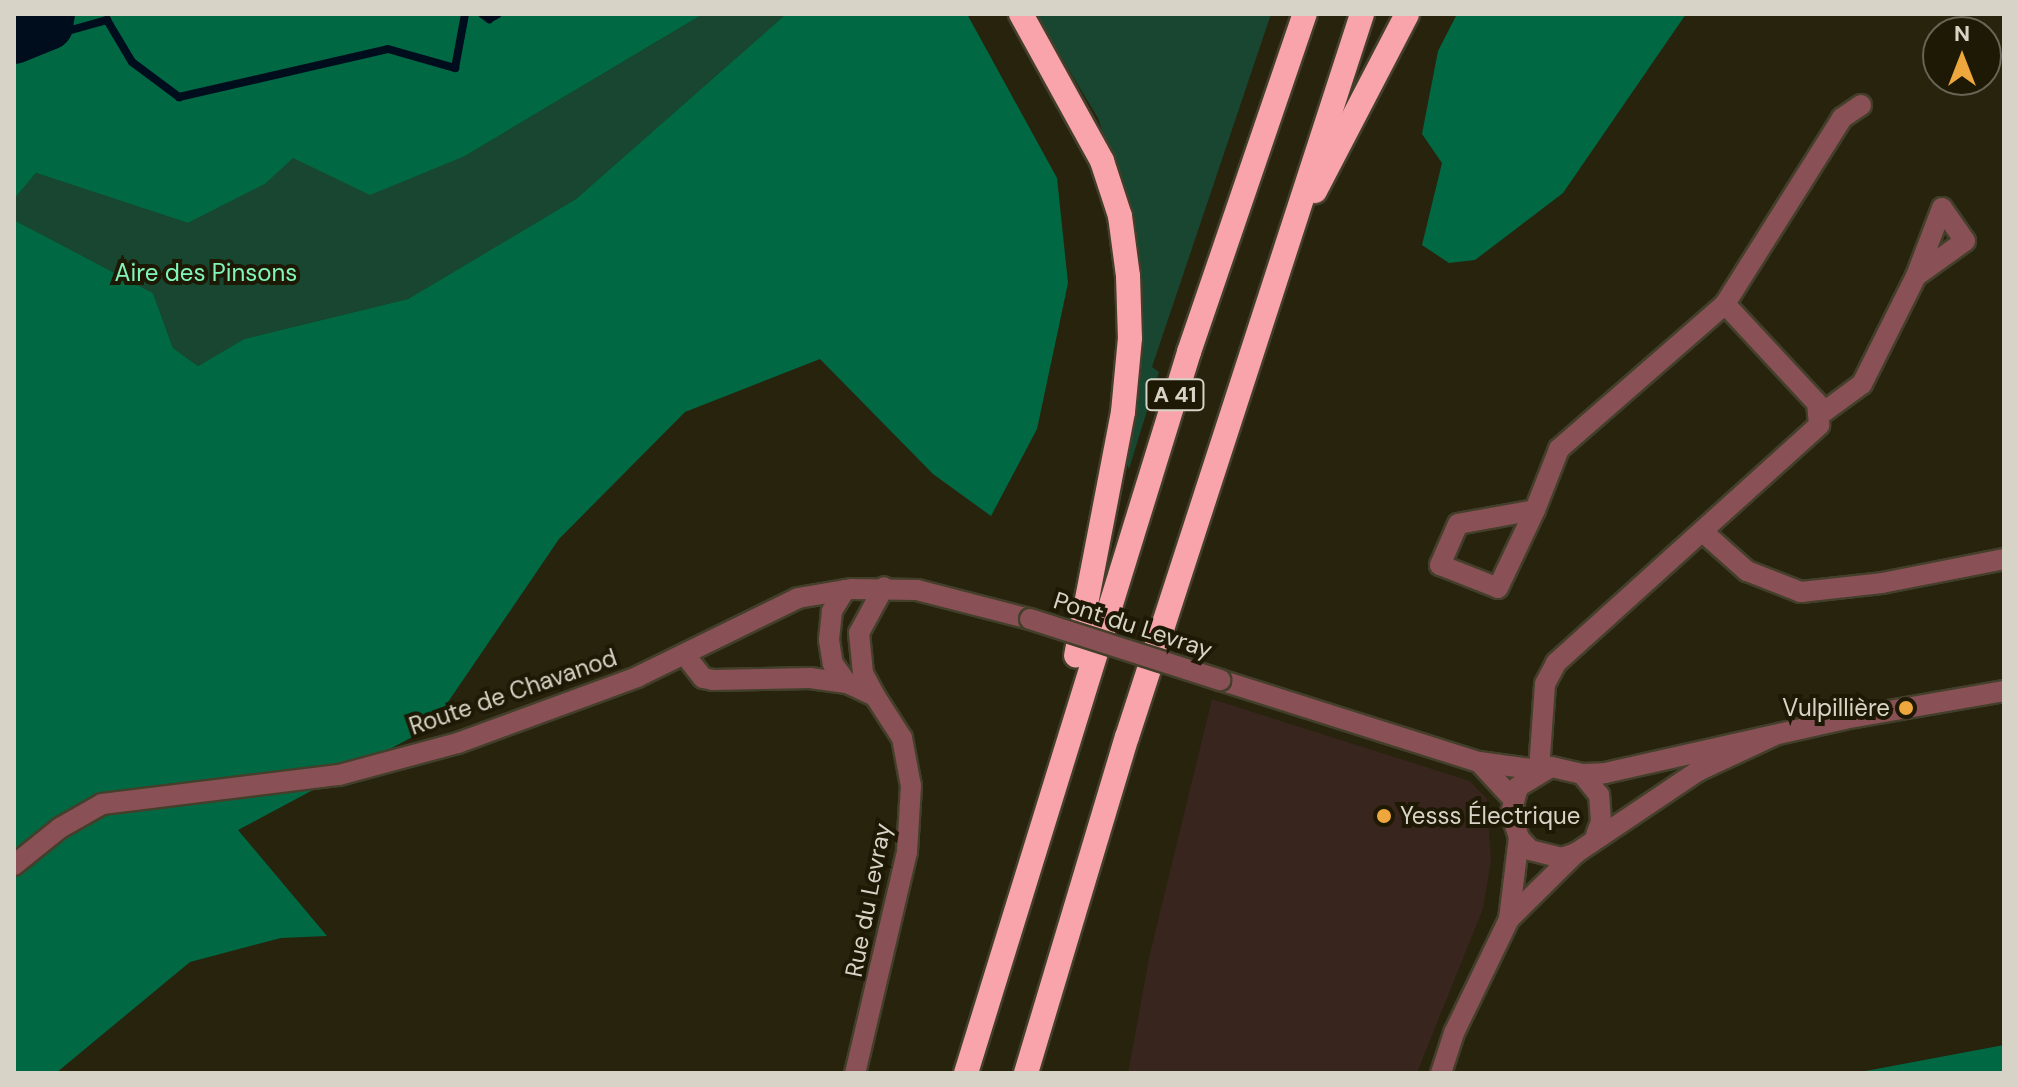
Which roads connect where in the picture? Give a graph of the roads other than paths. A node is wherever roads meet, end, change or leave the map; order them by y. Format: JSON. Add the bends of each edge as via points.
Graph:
{"nodes":[{"id":1,"x":1021,"y":14,"type":"edge"},
{"id":2,"x":1305,"y":14,"type":"edge"},
{"id":3,"x":1362,"y":14,"type":"edge"},
{"id":4,"x":1407,"y":14,"type":"edge"},
{"id":5,"x":1861,"y":105,"type":"dead end"},
{"id":6,"x":1284,"y":250,"type":"junction"},
{"id":7,"x":1916,"y":276,"type":"dead end"},
{"id":8,"x":1725,"y":304,"type":"junction"},
{"id":9,"x":1821,"y":414,"type":"junction"},
{"id":10,"x":1535,"y":510,"type":"junction"},
{"id":11,"x":1703,"y":532,"type":"junction"},
{"id":12,"x":2004,"y":559,"type":"edge"},
{"id":13,"x":884,"y":587,"type":"junction"},
{"id":14,"x":845,"y":590,"type":"junction"},
{"id":15,"x":1030,"y":619,"type":"joint"},
{"id":16,"x":685,"y":655,"type":"junction"},
{"id":17,"x":847,"y":683,"type":"junction"},
{"id":18,"x":2004,"y":691,"type":"edge"},
{"id":19,"x":875,"y":696,"type":"junction"},
{"id":20,"x":1773,"y":736,"type":"junction"},
{"id":21,"x":1479,"y":762,"type":"junction"},
{"id":22,"x":1539,"y":770,"type":"junction"},
{"id":23,"x":1582,"y":774,"type":"junction"},
{"id":24,"x":1053,"y":779,"type":"junction"},
{"id":25,"x":1513,"y":799,"type":"junction"},
{"id":26,"x":1596,"y":835,"type":"junction"},
{"id":27,"x":1519,"y":838,"type":"junction"},
{"id":28,"x":1576,"y":853,"type":"junction"},
{"id":29,"x":14,"y":865,"type":"edge"},
{"id":30,"x":1509,"y":919,"type":"junction"},
{"id":31,"x":855,"y":1073,"type":"edge"},
{"id":32,"x":966,"y":1073,"type":"edge"},
{"id":33,"x":1026,"y":1073,"type":"edge"},
{"id":34,"x":1441,"y":1073,"type":"edge"}],
"edges":[{"from":1,"to":24,"type":"highway","via":[[1102,161],[1120,216],[1128,276],[1130,338],[1123,412]]},
{"from":2,"to":24,"type":"highway","number":"A 41","via":[[1189,352]]},
{"from":3,"to":6,"type":"highway","number":"A 41"},
{"from":4,"to":6,"type":"highway"},
{"from":5,"to":8,"type":"street","via":[[1842,118]]},
{"from":6,"to":33,"type":"highway","number":"A 41","via":[[1127,737]]},
{"from":7,"to":9,"type":"street","via":[[1862,384]]},
{"from":8,"to":9,"type":"street"},
{"from":8,"to":10,"type":"street","via":[[1565,443]]},
{"from":9,"to":11,"type":"street","via":[[1814,430]]},
{"from":10,"to":10,"type":"street","via":[[1498,588],[1440,565],[1458,524]]},
{"from":11,"to":12,"type":"street","via":[[1756,576],[1801,592],[1882,583]]},
{"from":11,"to":22,"type":"street","via":[[1551,669],[1545,684]]},
{"from":13,"to":14,"type":"street","name":"Route de Chavanod"},
{"from":13,"to":15,"type":"street","name":"Route de Chavanod","via":[[947,596]]},
{"from":13,"to":19,"type":"street","name":"Rue du Levray","via":[[859,633],[863,673]]},
{"from":14,"to":16,"type":"street","name":"Route de Chavanod","via":[[798,598]]},
{"from":14,"to":17,"type":"street","via":[[832,611],[829,640],[833,664]]},
{"from":15,"to":21,"type":"street","name":"Pont du Levray","bridge":true},
{"from":16,"to":17,"type":"street","via":[[698,673],[713,680],[810,678]]},
{"from":16,"to":29,"type":"street","name":"Route de Chavanod","via":[[525,722],[339,775],[102,804],[60,828]]},
{"from":17,"to":19,"type":"street"},
{"from":18,"to":20,"type":"street"},
{"from":19,"to":31,"type":"street","name":"Rue du Levray","via":[[902,738],[911,817],[889,938]]},
{"from":20,"to":23,"type":"street"},
{"from":20,"to":26,"type":"street","via":[[1698,771]]},
{"from":21,"to":22,"type":"street","name":"Pont du Levray"},
{"from":21,"to":25,"type":"street"},
{"from":22,"to":23,"type":"street","via":[[1567,767]]},
{"from":22,"to":25,"type":"street","via":[[1528,776]]},
{"from":23,"to":26,"type":"street","via":[[1599,795],[1602,809]]},
{"from":24,"to":32,"type":"highway","number":"A 41"},
{"from":25,"to":27,"type":"street","via":[[1511,813]]},
{"from":26,"to":28,"type":"street"},
{"from":27,"to":28,"type":"street","via":[[1545,856]]},
{"from":27,"to":30,"type":"street"},
{"from":28,"to":30,"type":"street"},
{"from":30,"to":34,"type":"street","via":[[1454,1033]]}]}
